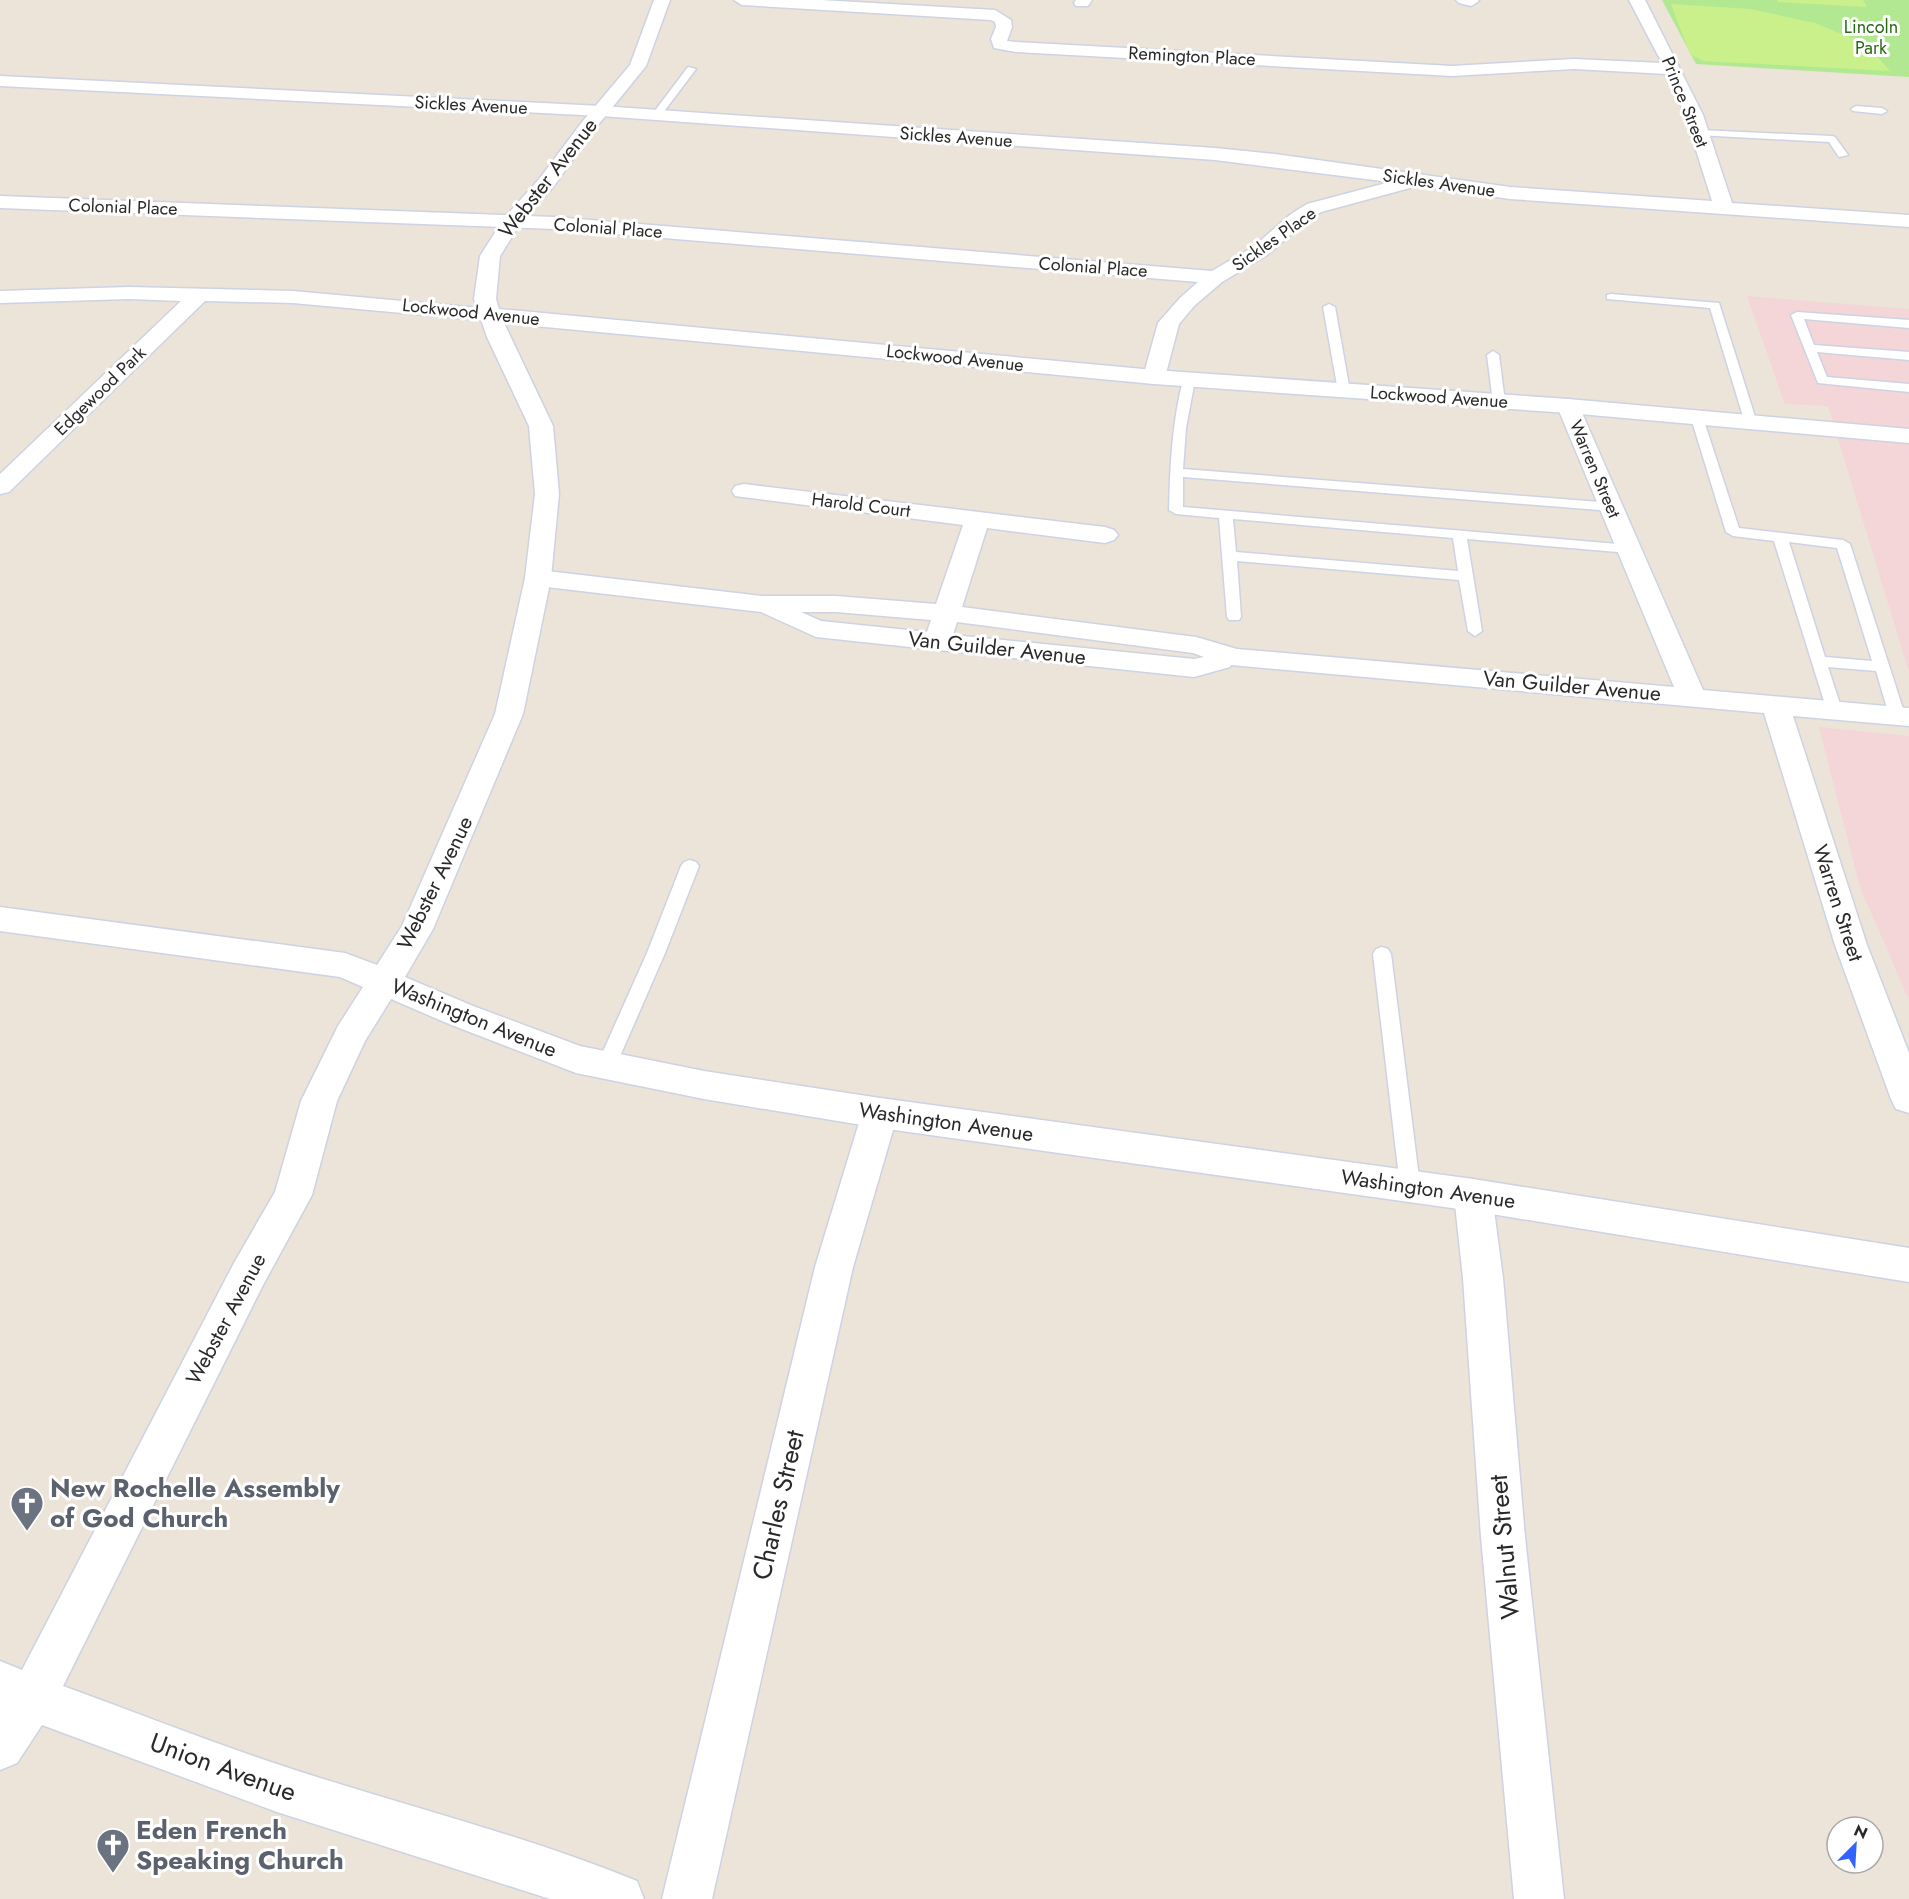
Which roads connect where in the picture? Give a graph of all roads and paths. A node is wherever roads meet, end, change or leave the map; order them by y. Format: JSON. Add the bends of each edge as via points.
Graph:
{"nodes":[{"id":1,"x":662,"y":0,"type":"edge"},
{"id":2,"x":742,"y":0,"type":"edge"},
{"id":3,"x":1464,"y":0,"type":"edge"},
{"id":4,"x":1471,"y":0,"type":"edge"},
{"id":5,"x":1637,"y":0,"type":"edge"},
{"id":6,"x":775,"y":1,"type":"edge"},
{"id":7,"x":930,"y":5,"type":"edge"},
{"id":8,"x":691,"y":69,"type":"dead end"},
{"id":9,"x":1674,"y":69,"type":"junction"},
{"id":10,"x":0,"y":81,"type":"edge"},
{"id":11,"x":1856,"y":109,"type":"dead end"},
{"id":12,"x":601,"y":111,"type":"junction"},
{"id":13,"x":1882,"y":111,"type":"dead end"},
{"id":14,"x":656,"y":116,"type":"junction"},
{"id":15,"x":1826,"y":124,"type":"dead end"},
{"id":16,"x":1700,"y":133,"type":"junction"},
{"id":17,"x":1832,"y":139,"type":"junction"},
{"id":18,"x":1843,"y":154,"type":"dead end"},
{"id":19,"x":1416,"y":180,"type":"junction"},
{"id":20,"x":0,"y":202,"type":"edge"},
{"id":21,"x":1724,"y":208,"type":"junction"},
{"id":22,"x":512,"y":221,"type":"junction"},
{"id":23,"x":1909,"y":221,"type":"edge"},
{"id":24,"x":1215,"y":278,"type":"junction"},
{"id":25,"x":199,"y":295,"type":"junction"},
{"id":26,"x":0,"y":297,"type":"edge"},
{"id":27,"x":1611,"y":297,"type":"dead end"},
{"id":28,"x":1329,"y":307,"type":"dead end"},
{"id":29,"x":490,"y":315,"type":"junction"},
{"id":30,"x":1909,"y":324,"type":"edge"},
{"id":31,"x":1809,"y":348,"type":"junction"},
{"id":32,"x":1493,"y":355,"type":"dead end"},
{"id":33,"x":1909,"y":356,"type":"edge"},
{"id":34,"x":1154,"y":377,"type":"junction"},
{"id":35,"x":1189,"y":380,"type":"junction"},
{"id":36,"x":1909,"y":388,"type":"edge"},
{"id":37,"x":1344,"y":391,"type":"junction"},
{"id":38,"x":1499,"y":402,"type":"junction"},
{"id":39,"x":1568,"y":406,"type":"junction"},
{"id":40,"x":1697,"y":418,"type":"junction"},
{"id":41,"x":1751,"y":423,"type":"junction"},
{"id":42,"x":1909,"y":436,"type":"edge"},
{"id":43,"x":1176,"y":472,"type":"junction"},
{"id":44,"x":0,"y":487,"type":"edge"},
{"id":45,"x":744,"y":491,"type":"dead end"},
{"id":46,"x":1612,"y":507,"type":"junction"},
{"id":47,"x":1226,"y":515,"type":"junction"},
{"id":48,"x":978,"y":518,"type":"junction"},
{"id":49,"x":1105,"y":535,"type":"dead end"},
{"id":50,"x":1459,"y":535,"type":"junction"},
{"id":51,"x":1780,"y":537,"type":"junction"},
{"id":52,"x":1629,"y":549,"type":"junction"},
{"id":53,"x":1229,"y":556,"type":"junction"},
{"id":54,"x":1466,"y":576,"type":"junction"},
{"id":55,"x":538,"y":578,"type":"junction"},
{"id":56,"x":762,"y":604,"type":"junction"},
{"id":57,"x":946,"y":614,"type":"junction"},
{"id":58,"x":1234,"y":617,"type":"dead end"},
{"id":59,"x":1475,"y":631,"type":"dead end"},
{"id":60,"x":938,"y":642,"type":"junction"},
{"id":61,"x":1235,"y":657,"type":"junction"},
{"id":62,"x":1820,"y":661,"type":"junction"},
{"id":63,"x":1884,"y":667,"type":"junction"},
{"id":64,"x":1692,"y":697,"type":"junction"},
{"id":65,"x":1775,"y":704,"type":"junction"},
{"id":66,"x":1834,"y":710,"type":"junction"},
{"id":67,"x":1903,"y":716,"type":"edge"},
{"id":68,"x":690,"y":866,"type":"dead end"},
{"id":69,"x":0,"y":920,"type":"edge"},
{"id":70,"x":1382,"y":954,"type":"dead end"},
{"id":71,"x":384,"y":981,"type":"junction"},
{"id":72,"x":607,"y":1065,"type":"junction"},
{"id":73,"x":1909,"y":1099,"type":"edge"},
{"id":74,"x":880,"y":1113,"type":"junction"},
{"id":75,"x":1410,"y":1186,"type":"junction"},
{"id":76,"x":1473,"y":1195,"type":"junction"},
{"id":77,"x":1909,"y":1265,"type":"edge"},
{"id":78,"x":16,"y":1691,"type":"edge"},
{"id":79,"x":0,"y":1746,"type":"edge"},
{"id":80,"x":619,"y":1899,"type":"edge"},
{"id":81,"x":687,"y":1899,"type":"edge"},
{"id":82,"x":1539,"y":1899,"type":"edge"}],
"edges":[{"from":1,"to":12,"type":"street","name":"Webster Avenue","via":[[638,66]]},
{"from":2,"to":6,"type":"street","name":"Remington Place"},
{"from":3,"to":4,"type":"street"},
{"from":5,"to":9,"type":"street","name":"Prince Street"},
{"from":6,"to":7,"type":"street","name":"Remington Place"},
{"from":7,"to":9,"type":"street","name":"Remington Place","via":[[995,15],[1003,20],[1000,45],[1016,47],[1452,71],[1574,64]]},
{"from":8,"to":14,"type":"lane"},
{"from":9,"to":16,"type":"street","name":"Prince Street"},
{"from":10,"to":12,"type":"street","name":"Sickles Avenue"},
{"from":11,"to":13,"type":"lane"},
{"from":12,"to":14,"type":"street","name":"Sickles Avenue"},
{"from":12,"to":22,"type":"street","name":"Webster Avenue"},
{"from":14,"to":19,"type":"street","name":"Sickles Avenue","via":[[1215,154]]},
{"from":15,"to":17,"type":"lane"},
{"from":16,"to":17,"type":"lane"},
{"from":16,"to":21,"type":"street","name":"Prince Street"},
{"from":17,"to":18,"type":"lane"},
{"from":19,"to":21,"type":"street","name":"Sickles Avenue","via":[[1510,193]]},
{"from":19,"to":24,"type":"street","name":"Sickles Place","via":[[1314,208],[1260,251]]},
{"from":20,"to":22,"type":"street","name":"Colonial Place"},
{"from":21,"to":23,"type":"street","name":"Sickles Avenue"},
{"from":22,"to":24,"type":"street","name":"Colonial Place"},
{"from":22,"to":29,"type":"street","name":"Webster Avenue","via":[[487,268],[485,299]]},
{"from":24,"to":34,"type":"street","name":"Sickles Place","via":[[1186,302],[1169,323]]},
{"from":25,"to":26,"type":"street","name":"Lockwood Avenue"},
{"from":25,"to":29,"type":"street","name":"Lockwood Avenue","via":[[293,297]]},
{"from":25,"to":44,"type":"street","name":"Edgewood Park"},
{"from":27,"to":41,"type":"lane","via":[[1715,305]]},
{"from":28,"to":37,"type":"lane"},
{"from":29,"to":34,"type":"street","name":"Lockwood Avenue"},
{"from":29,"to":55,"type":"street","name":"Webster Avenue","via":[[541,426],[547,494]]},
{"from":30,"to":31,"type":"lane","via":[[1797,315]]},
{"from":31,"to":33,"type":"lane"},
{"from":31,"to":36,"type":"lane","via":[[1822,381]]},
{"from":32,"to":38,"type":"lane"},
{"from":34,"to":35,"type":"street","name":"Lockwood Avenue"},
{"from":35,"to":37,"type":"street","name":"Lockwood Avenue"},
{"from":35,"to":43,"type":"lane"},
{"from":37,"to":38,"type":"street","name":"Lockwood Avenue"},
{"from":38,"to":39,"type":"street","name":"Lockwood Avenue"},
{"from":39,"to":40,"type":"street","name":"Lockwood Avenue"},
{"from":39,"to":46,"type":"street","name":"Warren Street"},
{"from":40,"to":41,"type":"street","name":"Lockwood Avenue"},
{"from":40,"to":51,"type":"lane","via":[[1733,532]]},
{"from":41,"to":42,"type":"street","name":"Lockwood Avenue"},
{"from":43,"to":46,"type":"lane"},
{"from":43,"to":47,"type":"lane","via":[[1176,510]]},
{"from":45,"to":48,"type":"street","name":"Harold Court"},
{"from":46,"to":52,"type":"street","name":"Warren Street"},
{"from":47,"to":50,"type":"lane"},
{"from":47,"to":53,"type":"lane"},
{"from":48,"to":49,"type":"street","name":"Harold Court"},
{"from":48,"to":57,"type":"street"},
{"from":50,"to":52,"type":"lane"},
{"from":50,"to":54,"type":"lane"},
{"from":51,"to":62,"type":"lane"},
{"from":51,"to":63,"type":"lane","via":[[1844,544]]},
{"from":52,"to":64,"type":"street","name":"Warren Street"},
{"from":53,"to":54,"type":"lane"},
{"from":53,"to":58,"type":"lane"},
{"from":54,"to":59,"type":"lane"},
{"from":55,"to":56,"type":"street","name":"Van Guilder Avenue"},
{"from":55,"to":71,"type":"street","name":"Webster Avenue","via":[[509,714],[417,928]]},
{"from":56,"to":57,"type":"street","name":"Van Guilder Avenue","via":[[836,603]]},
{"from":56,"to":60,"type":"street","name":"Van Guilder Avenue","via":[[816,629]]},
{"from":57,"to":60,"type":"street"},
{"from":57,"to":61,"type":"street","name":"Van Guilder Avenue","via":[[1196,645]]},
{"from":60,"to":61,"type":"street","name":"Van Guilder Avenue","via":[[1194,668]]},
{"from":61,"to":64,"type":"street","name":"Van Guilder Avenue"},
{"from":62,"to":63,"type":"lane"},
{"from":62,"to":66,"type":"lane"},
{"from":63,"to":67,"type":"lane","via":[[1885,683]]},
{"from":64,"to":65,"type":"street","name":"Van Guilder Avenue"},
{"from":65,"to":66,"type":"street","name":"Van Guilder Avenue"},
{"from":65,"to":73,"type":"street","name":"Warren Street","via":[[1851,945]]},
{"from":66,"to":67,"type":"street","name":"Van Guilder Avenue"},
{"from":68,"to":72,"type":"lane"},
{"from":69,"to":71,"type":"street","name":"Washington Avenue","via":[[345,965]]},
{"from":70,"to":75,"type":"lane"},
{"from":71,"to":72,"type":"street","name":"Washington Avenue","via":[[529,1042],[576,1059]]},
{"from":71,"to":78,"type":"street","name":"Webster Avenue","via":[[350,1036],[319,1101],[293,1195]]},
{"from":72,"to":74,"type":"street","name":"Washington Avenue"},
{"from":74,"to":75,"type":"street","name":"Washington Avenue"},
{"from":74,"to":81,"type":"street","name":"Charles Street","via":[[834,1267]]},
{"from":75,"to":76,"type":"street","name":"Washington Avenue"},
{"from":76,"to":77,"type":"street","name":"Washington Avenue"},
{"from":76,"to":82,"type":"street","name":"Walnut Street"},
{"from":78,"to":79,"type":"street","name":"Webster Avenue"},
{"from":78,"to":80,"type":"street","name":"Union Avenue","via":[[277,1788]]}]}
